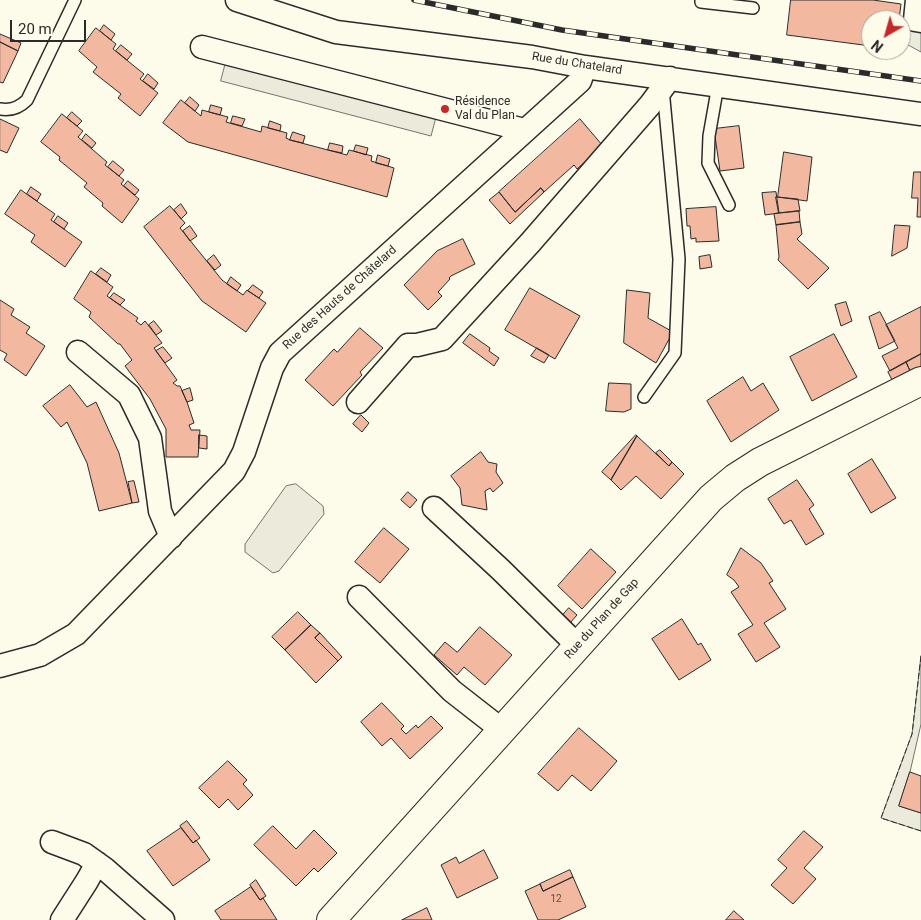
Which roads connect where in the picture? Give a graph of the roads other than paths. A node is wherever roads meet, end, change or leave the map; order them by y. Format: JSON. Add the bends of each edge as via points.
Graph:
{"nodes":[{"id":1,"x":75,"y":0,"type":"edge"},
{"id":2,"x":237,"y":0,"type":"edge"},
{"id":3,"x":701,"y":0,"type":"edge"},
{"id":4,"x":917,"y":0,"type":"edge"},
{"id":5,"x":753,"y":8,"type":"dead end"},
{"id":6,"x":921,"y":21,"type":"edge"},
{"id":7,"x":202,"y":46,"type":"dead end"},
{"id":8,"x":585,"y":67,"type":"junction"},
{"id":9,"x":667,"y":83,"type":"junction"},
{"id":10,"x":718,"y":85,"type":"junction"},
{"id":11,"x":0,"y":109,"type":"edge"},
{"id":12,"x":921,"y":114,"type":"edge"},
{"id":13,"x":524,"y":130,"type":"junction"},
{"id":14,"x":729,"y":205,"type":"dead end"},
{"id":15,"x":78,"y":352,"type":"dead end"},
{"id":16,"x":921,"y":381,"type":"edge"},
{"id":17,"x":644,"y":397,"type":"dead end"},
{"id":18,"x":358,"y":402,"type":"dead end"},
{"id":19,"x":434,"y":508,"type":"dead end"},
{"id":20,"x":171,"y":537,"type":"junction"},
{"id":21,"x":359,"y":597,"type":"dead end"},
{"id":22,"x":578,"y":646,"type":"junction"},
{"id":23,"x":0,"y":666,"type":"edge"},
{"id":24,"x":502,"y":730,"type":"junction"},
{"id":25,"x":52,"y":842,"type":"dead end"},
{"id":26,"x":97,"y":863,"type":"junction"},
{"id":27,"x":62,"y":920,"type":"edge"},
{"id":28,"x":162,"y":920,"type":"edge"},
{"id":29,"x":331,"y":920,"type":"edge"}],
"edges":[{"from":1,"to":11,"type":"lane","via":[[27,100],[18,108]]},
{"from":2,"to":8,"type":"street","name":"Rue du Chatelard","via":[[336,32],[532,57]]},
{"from":3,"to":5,"type":"lane"},
{"from":4,"to":6,"type":"street","via":[[914,20]]},
{"from":7,"to":13,"type":"street"},
{"from":8,"to":9,"type":"street","name":"Rue du Chatelard"},
{"from":8,"to":13,"type":"street","name":"Rue des Hauts de Châtelard","via":[[580,81]]},
{"from":9,"to":10,"type":"street","name":"Rue du Chatelard"},
{"from":9,"to":17,"type":"lane","via":[[679,259],[675,353]]},
{"from":9,"to":18,"type":"street","via":[[530,243],[442,339],[408,345]]},
{"from":10,"to":12,"type":"street","name":"Rue du Chatelard"},
{"from":10,"to":14,"type":"lane","via":[[708,163]]},
{"from":13,"to":20,"type":"street","name":"Rue des Hauts de Châtelard","via":[[280,353],[234,471]]},
{"from":15,"to":20,"type":"street","via":[[129,395],[150,438],[160,511]]},
{"from":16,"to":22,"type":"main road","name":"Rue du Plan de Gap","via":[[760,462],[735,478],[712,498]]},
{"from":19,"to":22,"type":"street"},
{"from":20,"to":23,"type":"street","name":"Rue des Hauts de Châtelard","via":[[76,634],[40,655]]},
{"from":21,"to":24,"type":"street","via":[[452,691]]},
{"from":22,"to":24,"type":"main road","name":"Rue du Plan de Gap"},
{"from":24,"to":29,"type":"main road","name":"Rue du Plan de Gap"},
{"from":25,"to":26,"type":"street","via":[[84,854]]},
{"from":26,"to":27,"type":"street"},
{"from":26,"to":28,"type":"street"}]}
